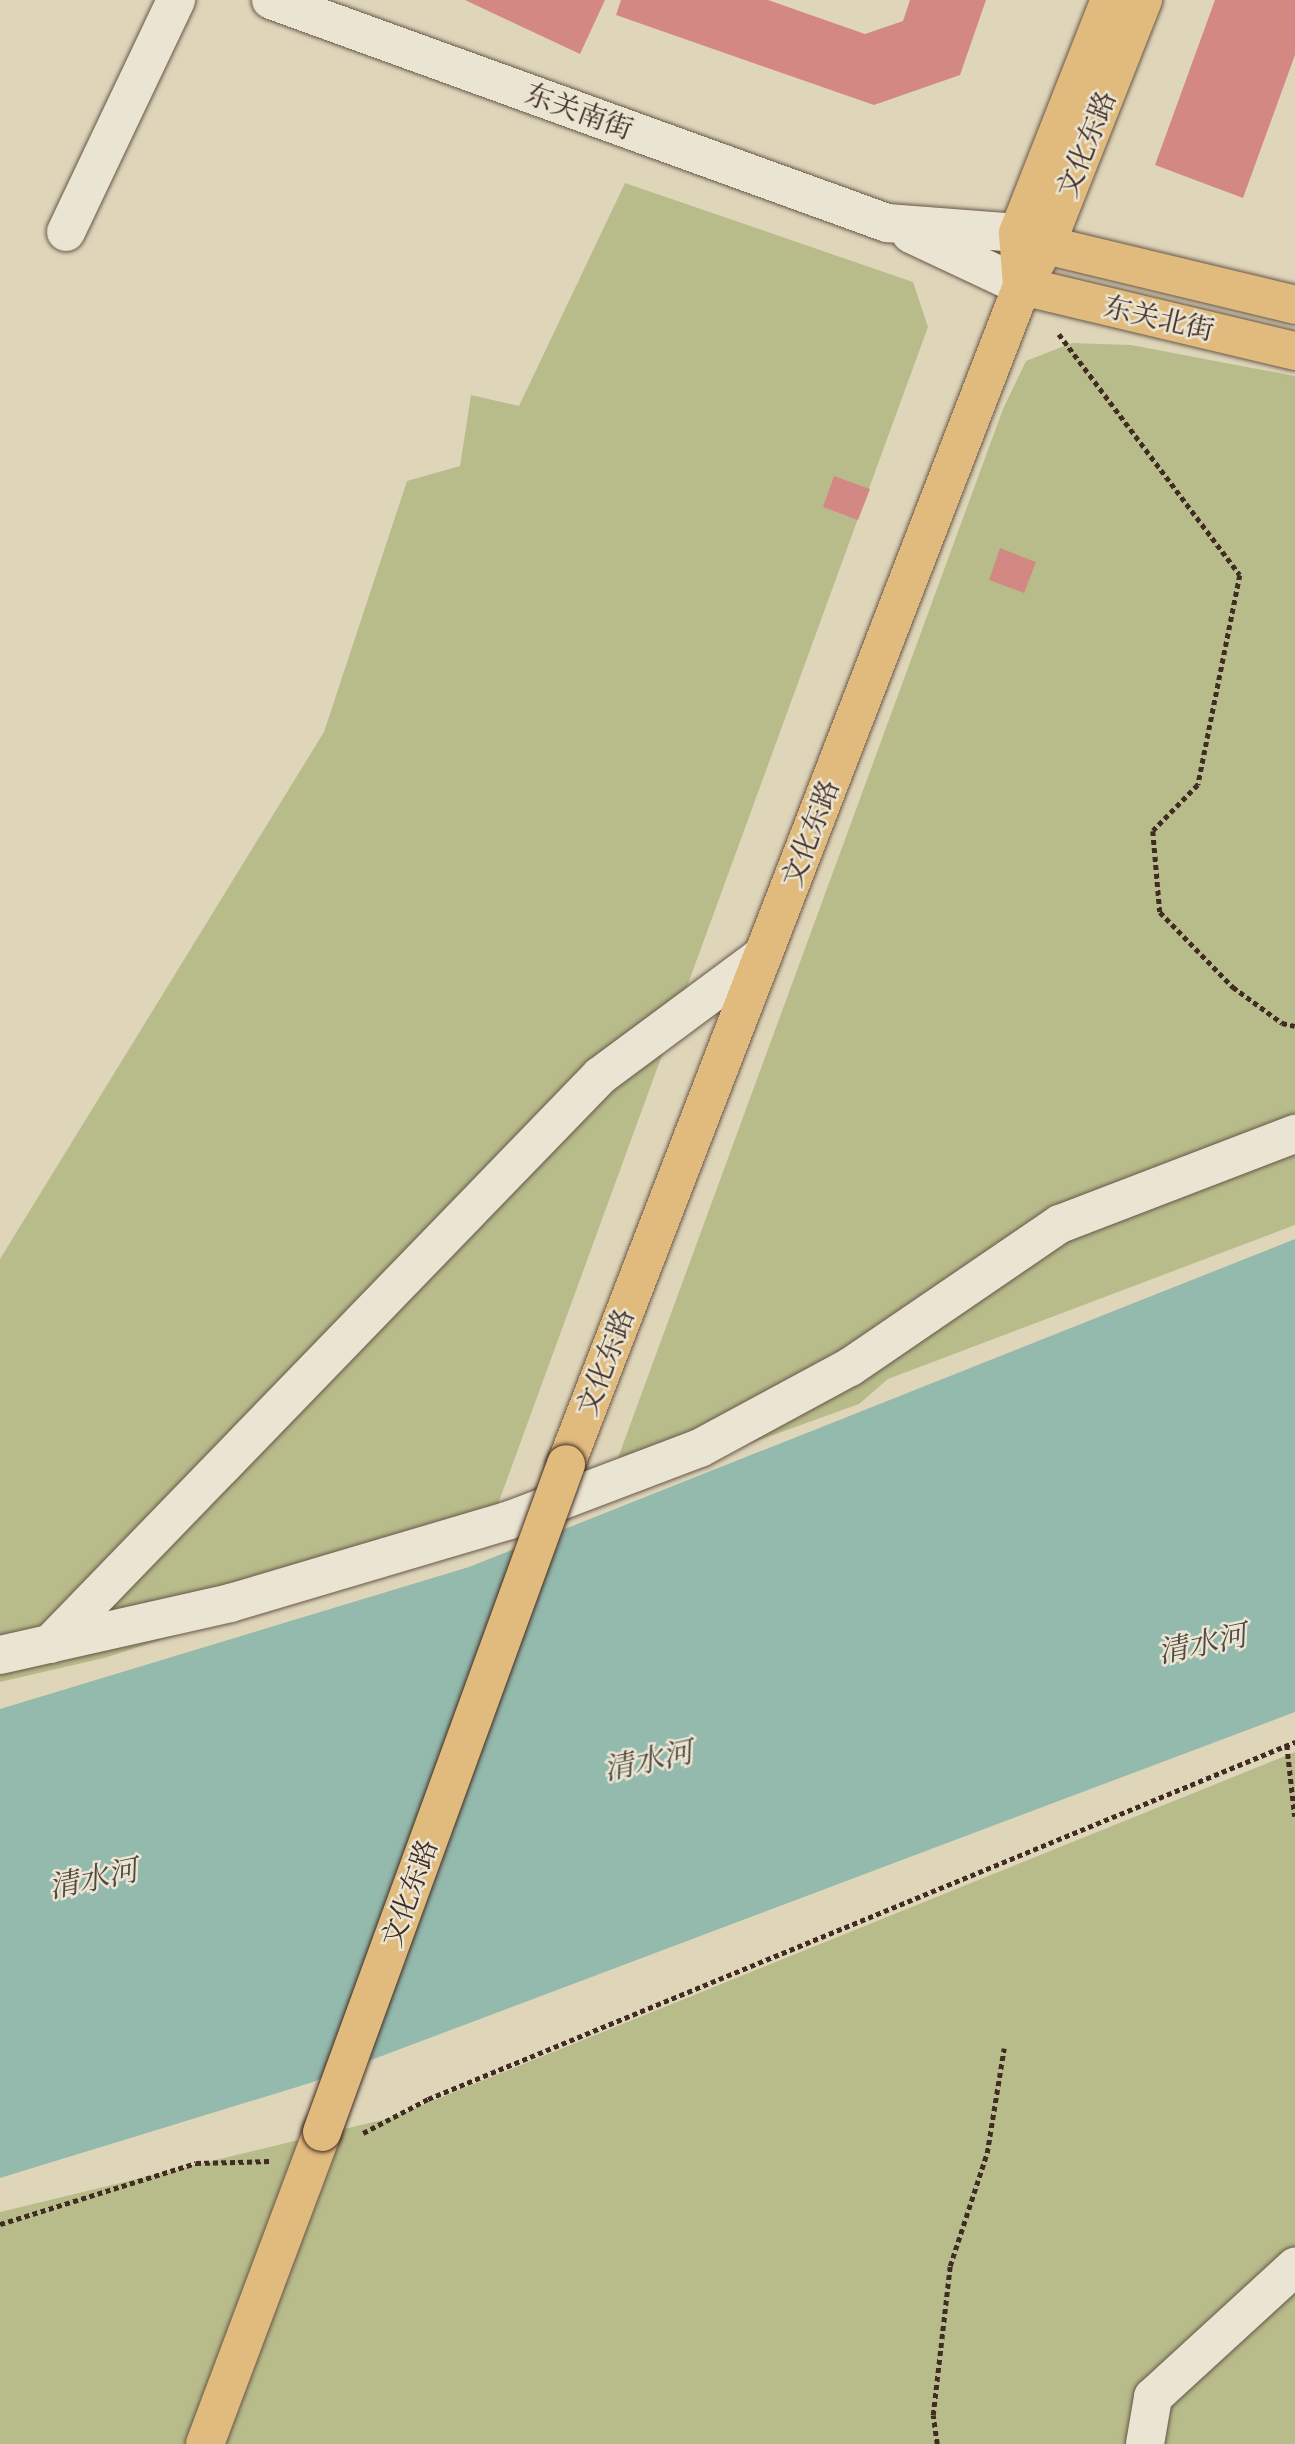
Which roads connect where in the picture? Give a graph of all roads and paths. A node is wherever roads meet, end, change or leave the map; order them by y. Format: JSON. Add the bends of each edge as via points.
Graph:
{"nodes":[{"id":1,"x":176,"y":0,"type":"edge"},
{"id":2,"x":271,"y":0,"type":"edge"},
{"id":3,"x":1110,"y":0,"type":"edge"},
{"id":4,"x":1143,"y":0,"type":"edge"},
{"id":5,"x":887,"y":223,"type":"junction"},
{"id":6,"x":66,"y":232,"type":"dead end"},
{"id":7,"x":1032,"y":239,"type":"junction"},
{"id":8,"x":1022,"y":286,"type":"junction"},
{"id":9,"x":1295,"y":305,"type":"edge"},
{"id":10,"x":1295,"y":351,"type":"edge"},
{"id":11,"x":763,"y":955,"type":"junction"},
{"id":12,"x":1295,"y":1026,"type":"edge"},
{"id":13,"x":1295,"y":1134,"type":"edge"},
{"id":14,"x":50,"y":1644,"type":"junction"},
{"id":15,"x":0,"y":1655,"type":"edge"},
{"id":16,"x":1295,"y":1742,"type":"edge"},
{"id":17,"x":1287,"y":1745,"type":"junction"},
{"id":18,"x":1295,"y":1817,"type":"edge"},
{"id":19,"x":1004,"y":2048,"type":"dead end"},
{"id":20,"x":317,"y":2146,"type":"junction"},
{"id":21,"x":0,"y":2224,"type":"edge"},
{"id":22,"x":1295,"y":2267,"type":"edge"},
{"id":23,"x":205,"y":2444,"type":"edge"},
{"id":24,"x":937,"y":2444,"type":"edge"},
{"id":25,"x":1145,"y":2444,"type":"edge"}],
"edges":[{"from":1,"to":6,"type":"street"},
{"from":2,"to":5,"type":"street","name":"东关南街"},
{"from":3,"to":7,"type":"main road","name":"文化东路"},
{"from":4,"to":7,"type":"main road","name":"文化东路"},
{"from":5,"to":7,"type":"street","name":"东关南街"},
{"from":5,"to":8,"type":"street","name":"东关南街"},
{"from":7,"to":8,"type":"main road","name":"文化东路"},
{"from":7,"to":9,"type":"main road","name":"东关北街"},
{"from":8,"to":10,"type":"main road","name":"东关北街"},
{"from":8,"to":11,"type":"main road","name":"文化东路"},
{"from":8,"to":12,"type":"path","via":[[1240,575],[1198,785],[1153,831],[1160,912],[1233,987],[1282,1023]]},
{"from":11,"to":14,"type":"street","via":[[600,1076]]},
{"from":11,"to":20,"type":"main road","name":"文化东路","bridge":true,"via":[[566,1464]]},
{"from":13,"to":14,"type":"street","via":[[1060,1224],[850,1367],[700,1448],[496,1524],[230,1603]]},
{"from":14,"to":15,"type":"street"},
{"from":16,"to":17,"type":"path"},
{"from":17,"to":18,"type":"path"},
{"from":17,"to":20,"type":"path"},
{"from":19,"to":24,"type":"path","via":[[987,2153],[950,2266],[933,2415]]},
{"from":20,"to":21,"type":"path","via":[[195,2163]]},
{"from":20,"to":23,"type":"main road","name":"文化东路"},
{"from":22,"to":25,"type":"street","via":[[1153,2397]]}]}
